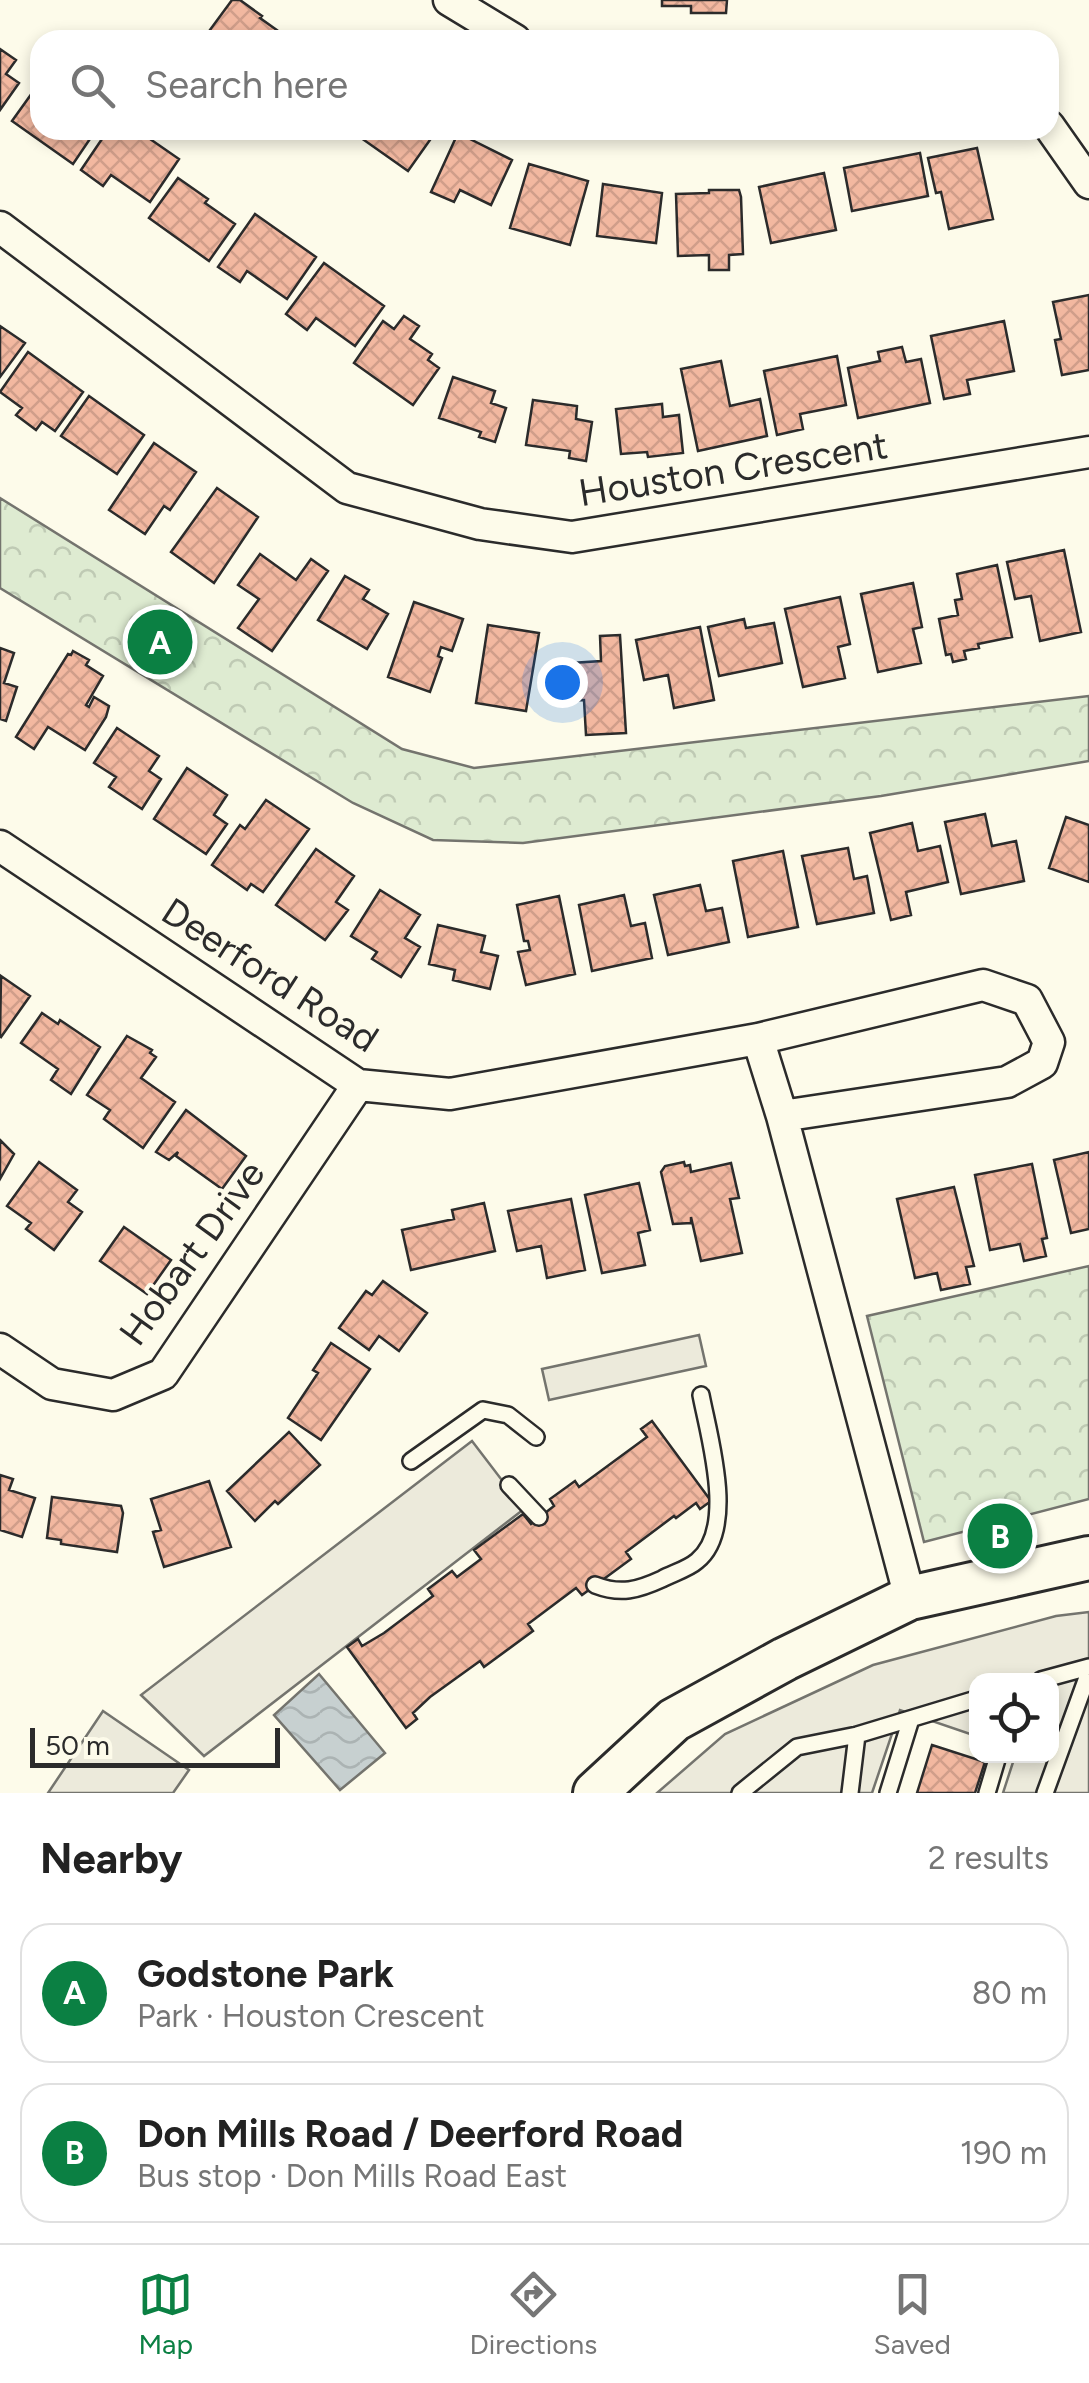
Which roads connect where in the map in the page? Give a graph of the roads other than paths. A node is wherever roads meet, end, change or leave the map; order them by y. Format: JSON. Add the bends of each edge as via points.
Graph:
{"nodes":[{"id":1,"x":450,"y":0,"type":"edge"},
{"id":2,"x":499,"y":30,"type":"edge"},
{"id":3,"x":1059,"y":140,"type":"edge"},
{"id":4,"x":1089,"y":183,"type":"edge"},
{"id":5,"x":0,"y":227,"type":"edge"},
{"id":6,"x":1089,"y":452,"type":"edge"},
{"id":7,"x":0,"y":846,"type":"edge"},
{"id":8,"x":758,"y":1039,"type":"junction"},
{"id":9,"x":358,"y":1085,"type":"junction"},
{"id":10,"x":782,"y":1116,"type":"junction"},
{"id":11,"x":0,"y":1349,"type":"edge"},
{"id":12,"x":700,"y":1395,"type":"dead end"},
{"id":13,"x":536,"y":1437,"type":"dead end"},
{"id":14,"x":412,"y":1462,"type":"dead end"},
{"id":15,"x":508,"y":1485,"type":"dead end"},
{"id":16,"x":539,"y":1517,"type":"dead end"},
{"id":17,"x":1089,"y":1558,"type":"edge"},
{"id":18,"x":596,"y":1585,"type":"dead end"},
{"id":19,"x":910,"y":1598,"type":"junction"},
{"id":20,"x":1089,"y":1670,"type":"edge"},
{"id":21,"x":1059,"y":1676,"type":"edge"},
{"id":22,"x":969,"y":1702,"type":"edge"},
{"id":23,"x":912,"y":1719,"type":"junction"},
{"id":24,"x":857,"y":1735,"type":"junction"},
{"id":25,"x":996,"y":1763,"type":"edge"},
{"id":26,"x":596,"y":1793,"type":"edge"},
{"id":27,"x":740,"y":1793,"type":"edge"},
{"id":28,"x":850,"y":1793,"type":"edge"},
{"id":29,"x":888,"y":1793,"type":"edge"},
{"id":30,"x":986,"y":1793,"type":"edge"},
{"id":31,"x":1045,"y":1793,"type":"edge"}],
"edges":[{"from":1,"to":2,"type":"street"},
{"from":3,"to":4,"type":"street"},
{"from":5,"to":6,"type":"street","name":"Houston Crescent","via":[[347,488],[480,524],[572,537]]},
{"from":7,"to":9,"type":"street","name":"Deerford Road"},
{"from":8,"to":9,"type":"street","name":"Deerford Road","via":[[450,1094]]},
{"from":8,"to":10,"type":"street"},
{"from":8,"to":10,"type":"street","name":"Deerford Road","via":[[983,985],[1027,1000],[1049,1042],[1042,1062],[1007,1082]]},
{"from":9,"to":11,"type":"street","name":"Hobart Drive","via":[[163,1374],[114,1395],[52,1384]]},
{"from":10,"to":19,"type":"street"},
{"from":12,"to":18,"type":"lane","via":[[719,1493],[715,1531],[699,1560],[640,1590]]},
{"from":13,"to":14,"type":"lane","via":[[508,1416],[483,1410]]},
{"from":15,"to":16,"type":"lane"},
{"from":17,"to":19,"type":"main road"},
{"from":19,"to":26,"type":"main road","via":[[674,1720]]},
{"from":20,"to":21,"type":"lane"},
{"from":20,"to":31,"type":"lane"},
{"from":22,"to":23,"type":"lane"},
{"from":23,"to":24,"type":"lane"},
{"from":23,"to":29,"type":"lane"},
{"from":24,"to":27,"type":"lane","via":[[797,1747]]},
{"from":24,"to":28,"type":"lane"},
{"from":25,"to":30,"type":"lane"}]}
